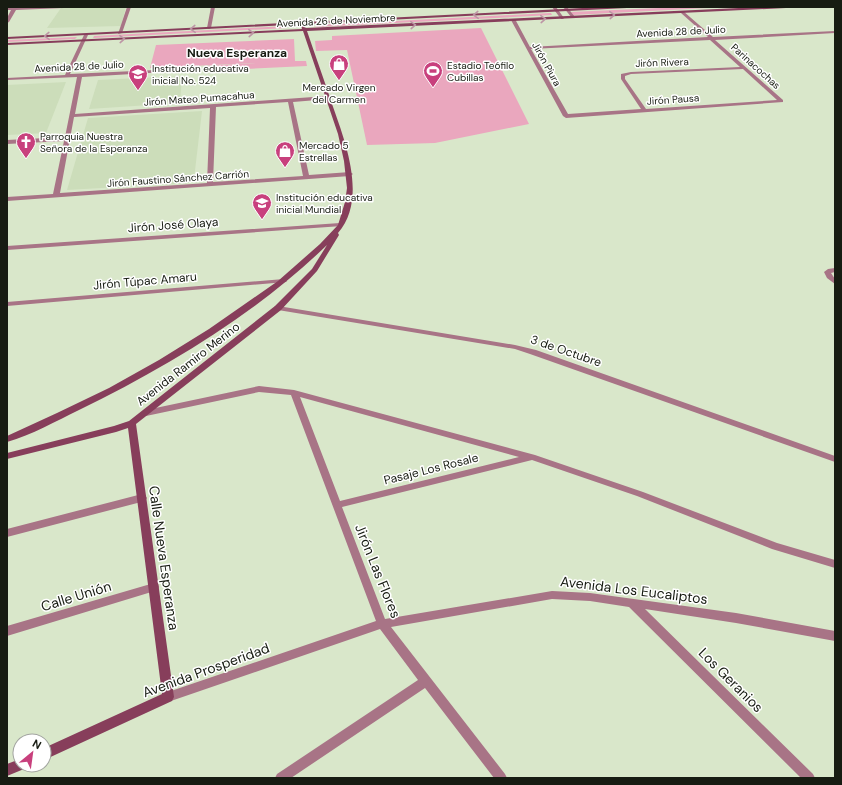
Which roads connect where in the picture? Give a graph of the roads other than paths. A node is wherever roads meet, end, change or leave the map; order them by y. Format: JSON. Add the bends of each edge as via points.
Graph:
{"nodes":[{"id":1,"x":64,"y":7,"type":"edge"},
{"id":2,"x":129,"y":7,"type":"edge"},
{"id":3,"x":213,"y":7,"type":"edge"},
{"id":4,"x":627,"y":7,"type":"edge"},
{"id":5,"x":786,"y":7,"type":"edge"},
{"id":6,"x":15,"y":8,"type":"edge"},
{"id":7,"x":566,"y":8,"type":"edge"},
{"id":8,"x":7,"y":9,"type":"edge"},
{"id":9,"x":555,"y":9,"type":"edge"},
{"id":10,"x":682,"y":12,"type":"junction"},
{"id":11,"x":574,"y":17,"type":"junction"},
{"id":12,"x":562,"y":18,"type":"junction"},
{"id":13,"x":513,"y":20,"type":"junction"},
{"id":14,"x":7,"y":22,"type":"edge"},
{"id":15,"x":303,"y":27,"type":"junction"},
{"id":16,"x":209,"y":28,"type":"junction"},
{"id":17,"x":835,"y":32,"type":"edge"},
{"id":18,"x":120,"y":33,"type":"junction"},
{"id":19,"x":86,"y":35,"type":"junction"},
{"id":20,"x":7,"y":38,"type":"edge"},
{"id":21,"x":712,"y":39,"type":"junction"},
{"id":22,"x":83,"y":41,"type":"junction"},
{"id":23,"x":7,"y":44,"type":"edge"},
{"id":24,"x":528,"y":48,"type":"junction"},
{"id":25,"x":744,"y":68,"type":"junction"},
{"id":26,"x":199,"y":69,"type":"dead end"},
{"id":27,"x":80,"y":75,"type":"junction"},
{"id":28,"x":67,"y":76,"type":"junction"},
{"id":29,"x":7,"y":79,"type":"edge"},
{"id":30,"x":328,"y":98,"type":"junction"},
{"id":31,"x":290,"y":101,"type":"junction"},
{"id":32,"x":781,"y":101,"type":"joint"},
{"id":33,"x":213,"y":106,"type":"junction"},
{"id":34,"x":644,"y":110,"type":"junction"},
{"id":35,"x":72,"y":116,"type":"junction"},
{"id":36,"x":566,"y":116,"type":"joint"},
{"id":37,"x":67,"y":139,"type":"junction"},
{"id":38,"x":7,"y":142,"type":"edge"},
{"id":39,"x":350,"y":174,"type":"junction"},
{"id":40,"x":306,"y":178,"type":"junction"},
{"id":41,"x":210,"y":184,"type":"junction"},
{"id":42,"x":56,"y":196,"type":"junction"},
{"id":43,"x":7,"y":199,"type":"edge"},
{"id":44,"x":340,"y":225,"type":"junction"},
{"id":45,"x":7,"y":248,"type":"edge"},
{"id":46,"x":835,"y":270,"type":"edge"},
{"id":47,"x":284,"y":280,"type":"junction"},
{"id":48,"x":835,"y":282,"type":"edge"},
{"id":49,"x":7,"y":304,"type":"edge"},
{"id":50,"x":278,"y":308,"type":"junction"},
{"id":51,"x":294,"y":393,"type":"junction"},
{"id":52,"x":146,"y":413,"type":"junction"},
{"id":53,"x":132,"y":423,"type":"junction"},
{"id":54,"x":7,"y":439,"type":"edge"},
{"id":55,"x":7,"y":456,"type":"edge"},
{"id":56,"x":532,"y":457,"type":"junction"},
{"id":57,"x":835,"y":459,"type":"edge"},
{"id":58,"x":142,"y":498,"type":"junction"},
{"id":59,"x":336,"y":505,"type":"junction"},
{"id":60,"x":7,"y":533,"type":"edge"},
{"id":61,"x":835,"y":564,"type":"edge"},
{"id":62,"x":154,"y":587,"type":"junction"},
{"id":63,"x":632,"y":603,"type":"junction"},
{"id":64,"x":382,"y":624,"type":"junction"},
{"id":65,"x":7,"y":631,"type":"edge"},
{"id":66,"x":835,"y":636,"type":"edge"},
{"id":67,"x":426,"y":681,"type":"junction"},
{"id":68,"x":168,"y":697,"type":"junction"},
{"id":69,"x":52,"y":750,"type":"edge"},
{"id":70,"x":281,"y":778,"type":"edge"},
{"id":71,"x":501,"y":778,"type":"edge"},
{"id":72,"x":809,"y":778,"type":"edge"}],
"edges":[{"from":1,"to":6,"type":"street"},
{"from":2,"to":18,"type":"street"},
{"from":3,"to":16,"type":"street"},
{"from":4,"to":7,"type":"main road","name":"Avenida 26 de Noviembre"},
{"from":5,"to":10,"type":"main road","name":"Avenida 26 de Noviembre"},
{"from":6,"to":8,"type":"street"},
{"from":6,"to":14,"type":"street"},
{"from":7,"to":9,"type":"main road","name":"Avenida 26 de Noviembre"},
{"from":7,"to":11,"type":"street"},
{"from":9,"to":12,"type":"street"},
{"from":9,"to":15,"type":"main road","name":"Avenida 26 de Noviembre","one_way":true},
{"from":11,"to":10,"type":"main road","name":"Avenida 26 de Noviembre","one_way":true},
{"from":10,"to":21,"type":"street","name":"Parinacochas"},
{"from":11,"to":12,"type":"main road","name":"Avenida 26 de Noviembre"},
{"from":13,"to":12,"type":"main road","name":"Avenida 26 de Noviembre","one_way":true},
{"from":15,"to":13,"type":"main road","name":"Avenida 26 de Noviembre","one_way":true},
{"from":13,"to":24,"type":"street","name":"Jirón Piura"},
{"from":15,"to":16,"type":"main road","name":"Avenida 26 de Noviembre"},
{"from":22,"to":15,"type":"main road","name":"Avenida 26 de Noviembre","one_way":true},
{"from":15,"to":30,"type":"main road","name":"Avenida Ramiro Merino"},
{"from":16,"to":18,"type":"main road","name":"Avenida 26 de Noviembre","one_way":true},
{"from":17,"to":21,"type":"street","name":"Avenida 28 de Julio"},
{"from":18,"to":19,"type":"main road","name":"Avenida 26 de Noviembre"},
{"from":19,"to":20,"type":"main road","name":"Avenida 26 de Noviembre","one_way":true},
{"from":19,"to":22,"type":"street"},
{"from":21,"to":24,"type":"street","name":"Avenida 28 de Julio"},
{"from":21,"to":25,"type":"street","name":"Parinacochas"},
{"from":22,"to":23,"type":"main road","name":"Avenida 26 de Noviembre"},
{"from":22,"to":28,"type":"street"},
{"from":24,"to":36,"type":"street","name":"Jirón Piura"},
{"from":25,"to":32,"type":"street","name":"Parinacochas"},
{"from":25,"to":34,"type":"street","name":"Jirón Rivera","via":[[623,75],[623,79]]},
{"from":26,"to":27,"type":"street","name":"Avenida 28 de Julio"},
{"from":27,"to":28,"type":"street","name":"Avenida 28 de Julio"},
{"from":27,"to":35,"type":"street"},
{"from":28,"to":29,"type":"street","name":"Avenida 28 de Julio"},
{"from":30,"to":31,"type":"street","name":"Jirón Mateo Pumacahua"},
{"from":30,"to":39,"type":"main road","name":"Avenida Ramiro Merino"},
{"from":31,"to":33,"type":"street","name":"Jirón Mateo Pumacahua"},
{"from":31,"to":40,"type":"street"},
{"from":32,"to":34,"type":"street","name":"Jirón Pausa"},
{"from":33,"to":35,"type":"street","name":"Jirón Mateo Pumacahua"},
{"from":33,"to":41,"type":"street"},
{"from":34,"to":36,"type":"street","name":"Jirón Pausa"},
{"from":35,"to":37,"type":"street"},
{"from":37,"to":38,"type":"street"},
{"from":37,"to":42,"type":"street"},
{"from":39,"to":40,"type":"street","name":"Jirón Faustino Sánchez Carrión"},
{"from":39,"to":44,"type":"main road","name":"Avenida Ramiro Merino","via":[[348,203]]},
{"from":40,"to":41,"type":"street","name":"Jirón Faustino Sánchez Carrión"},
{"from":41,"to":42,"type":"street","name":"Jirón Faustino Sánchez Carrión"},
{"from":42,"to":43,"type":"street","name":"Jirón Faustino Sánchez Carrión"},
{"from":44,"to":45,"type":"street","name":"Jirón José Olaya"},
{"from":44,"to":47,"type":"main road","name":"Avenida Ramiro Merino","via":[[316,252]]},
{"from":44,"to":50,"type":"main road","name":"Avenida Ramiro Merino","via":[[315,270]]},
{"from":46,"to":48,"type":"street","via":[[827,272]]},
{"from":47,"to":49,"type":"street","name":"Jirón Túpac Amaru"},
{"from":47,"to":54,"type":"main road","name":"Avenida Ramiro Merino","via":[[233,318],[129,382],[66,414]]},
{"from":50,"to":52,"type":"main road","name":"Avenida Ramiro Merino"},
{"from":50,"to":57,"type":"street","name":"3 de Octubre","via":[[515,347]]},
{"from":51,"to":52,"type":"street","via":[[259,389]]},
{"from":51,"to":56,"type":"street"},
{"from":51,"to":59,"type":"street","name":"Jirón Las Flores"},
{"from":52,"to":53,"type":"main road","name":"Avenida Ramiro Merino"},
{"from":53,"to":55,"type":"main road","name":"Avenida Ramiro Merino","via":[[116,430]]},
{"from":53,"to":58,"type":"main road","name":"Calle Nueva Esperanza"},
{"from":56,"to":59,"type":"street","name":"Pasaje Los Rosale"},
{"from":56,"to":61,"type":"street","via":[[640,494],[775,546]]},
{"from":58,"to":60,"type":"street"},
{"from":58,"to":62,"type":"main road","name":"Calle Nueva Esperanza"},
{"from":59,"to":64,"type":"street","name":"Jirón Las Flores"},
{"from":62,"to":65,"type":"street","name":"Calle Unión"},
{"from":62,"to":68,"type":"main road","name":"Calle Nueva Esperanza"},
{"from":63,"to":64,"type":"street","name":"Avenida Los Eucaliptos","via":[[552,595]]},
{"from":63,"to":66,"type":"street","name":"Avenida Los Eucaliptos"},
{"from":63,"to":72,"type":"street","name":"Los Geranios"},
{"from":64,"to":67,"type":"street","name":"Jirón Las Flores"},
{"from":64,"to":68,"type":"street","name":"Avenida Prosperidad"},
{"from":67,"to":70,"type":"street"},
{"from":67,"to":71,"type":"street","name":"Jirón Las Flores"},
{"from":68,"to":69,"type":"main road","name":"Avenida Prosperidad"}]}
